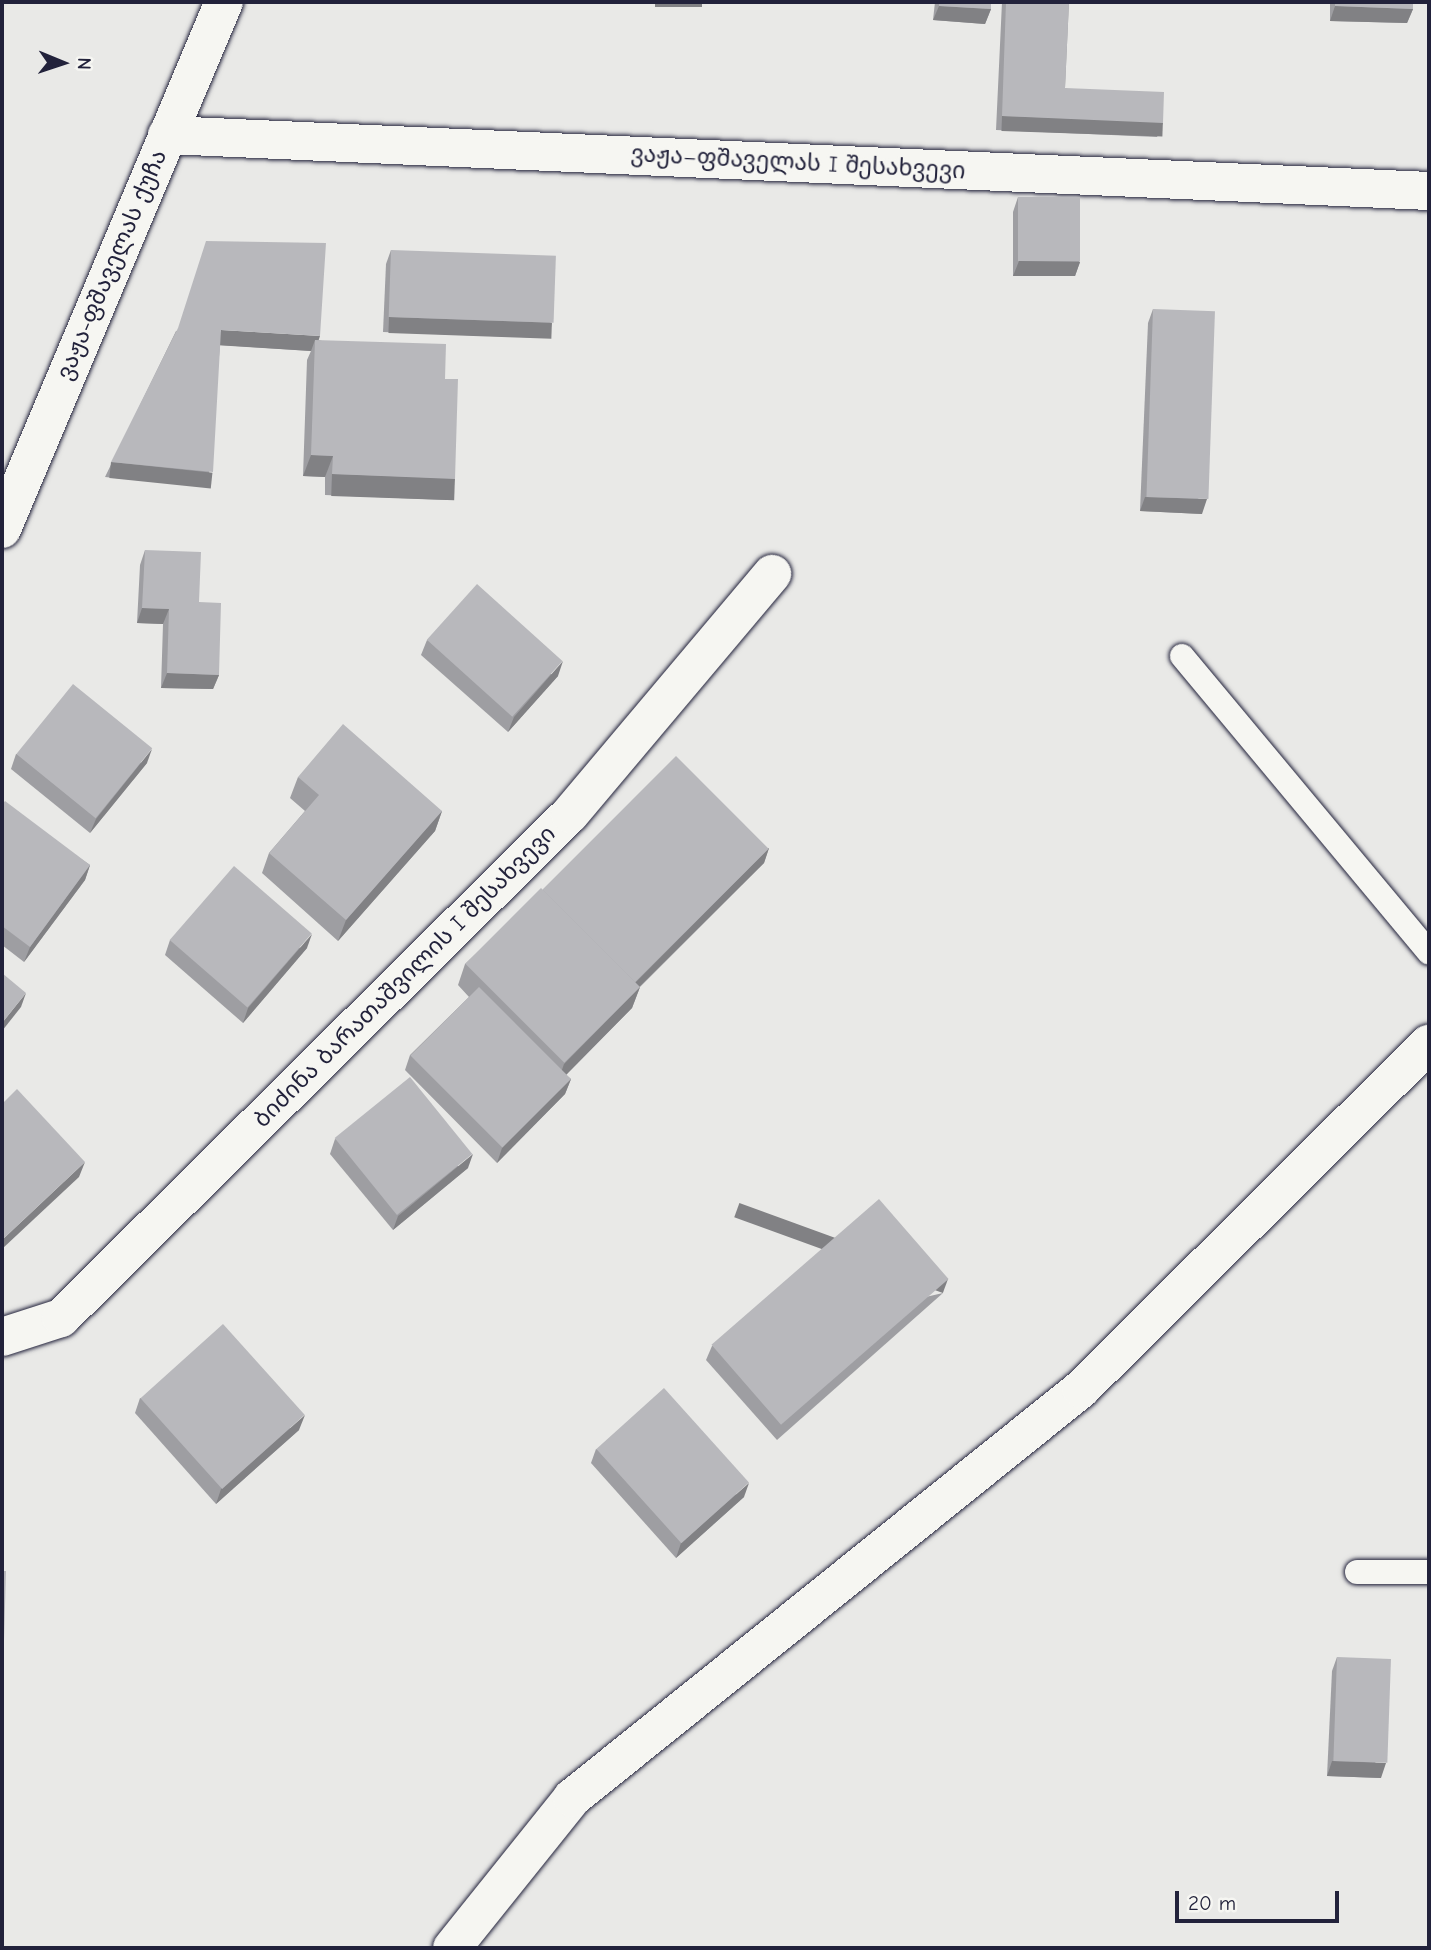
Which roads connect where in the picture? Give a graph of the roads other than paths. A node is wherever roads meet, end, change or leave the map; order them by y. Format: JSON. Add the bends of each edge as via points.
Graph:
{"nodes":[{"id":1,"x":224,"y":2,"type":"edge"},
{"id":2,"x":167,"y":135,"type":"junction"},
{"id":3,"x":1429,"y":191,"type":"edge"},
{"id":4,"x":2,"y":529,"type":"edge"},
{"id":5,"x":772,"y":574,"type":"dead end"},
{"id":6,"x":1182,"y":656,"type":"dead end"},
{"id":7,"x":1429,"y":952,"type":"edge"},
{"id":8,"x":1429,"y":1044,"type":"edge"},
{"id":9,"x":2,"y":1337,"type":"edge"},
{"id":10,"x":1357,"y":1572,"type":"dead end"},
{"id":11,"x":1429,"y":1572,"type":"edge"},
{"id":12,"x":452,"y":1948,"type":"edge"}],
"edges":[{"from":1,"to":2,"type":"street","name":"ვაჟა-ფშაველას ქუჩა"},
{"from":2,"to":3,"type":"street","name":"ვაჟა–ფშაველას I შესახვევი"},
{"from":2,"to":4,"type":"street","name":"ვაჟა-ფშაველას ქუჩა"},
{"from":5,"to":9,"type":"street","name":"ბიძინა ბარათაშვილის I შესახვევი","via":[[570,814],[521,863],[61,1318]]},
{"from":6,"to":7,"type":"lane"},
{"from":8,"to":12,"type":"street","via":[[1082,1389],[572,1798]]},
{"from":10,"to":11,"type":"lane"}]}
